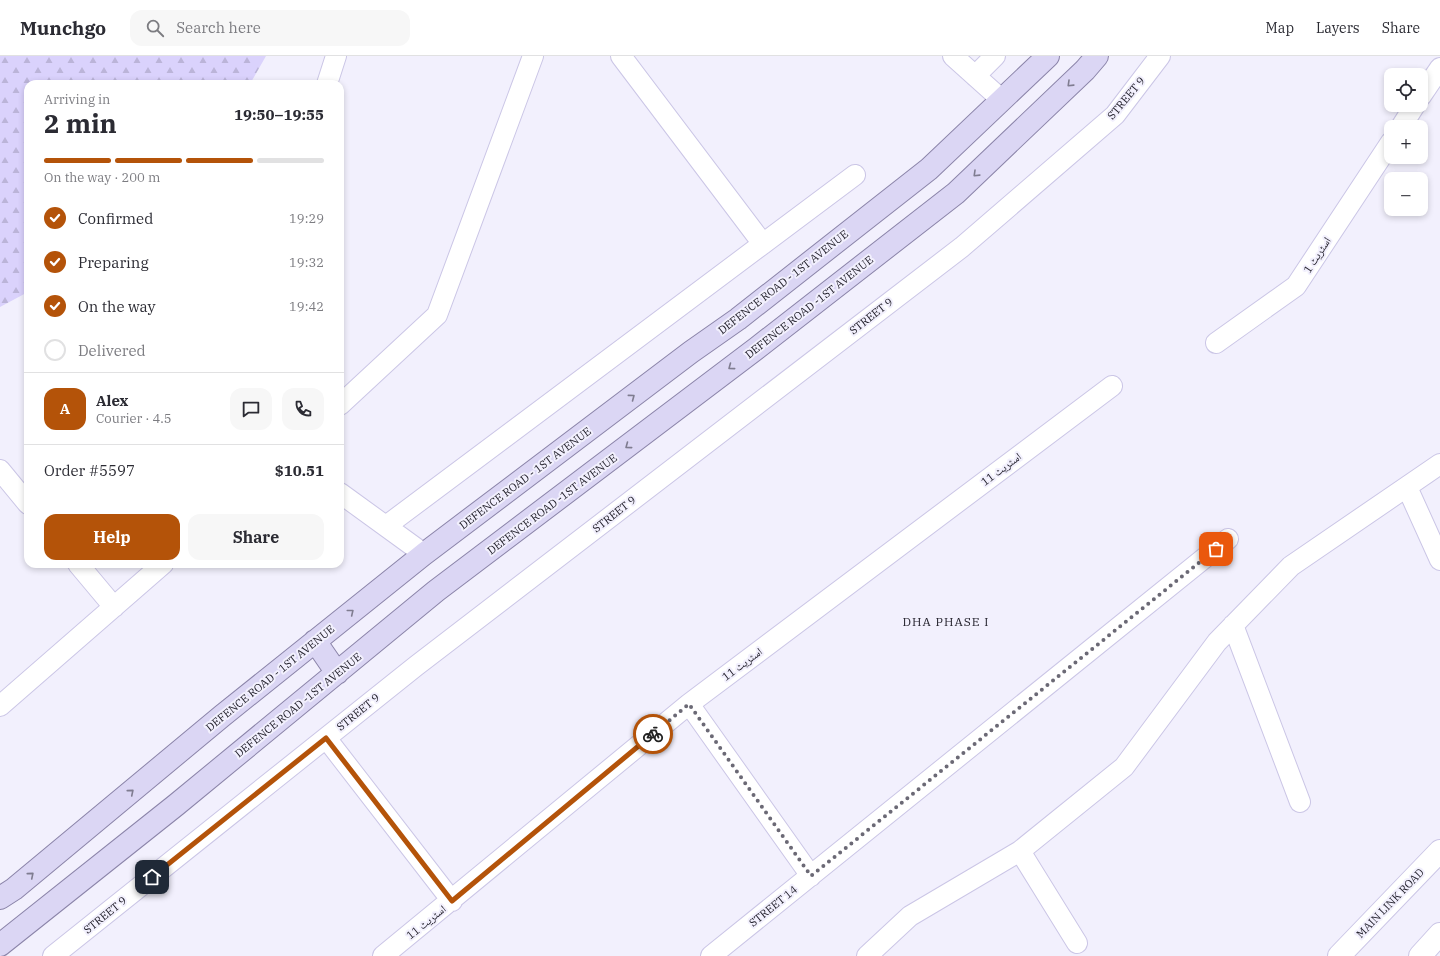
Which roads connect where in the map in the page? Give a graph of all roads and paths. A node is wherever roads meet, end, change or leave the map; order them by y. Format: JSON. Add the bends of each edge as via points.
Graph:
{"nodes":[{"id":1,"x":336,"y":56,"type":"edge"},
{"id":2,"x":533,"y":56,"type":"edge"},
{"id":3,"x":621,"y":56,"type":"edge"},
{"id":4,"x":953,"y":56,"type":"edge"},
{"id":5,"x":995,"y":56,"type":"edge"},
{"id":6,"x":1048,"y":56,"type":"edge"},
{"id":7,"x":1097,"y":56,"type":"edge"},
{"id":8,"x":1160,"y":56,"type":"edge"},
{"id":9,"x":1440,"y":68,"type":"edge"},
{"id":10,"x":975,"y":76,"type":"junction"},
{"id":11,"x":328,"y":80,"type":"edge"},
{"id":12,"x":1428,"y":86,"type":"edge"},
{"id":13,"x":1002,"y":100,"type":"junction"},
{"id":14,"x":1384,"y":153,"type":"edge"},
{"id":15,"x":855,"y":175,"type":"dead end"},
{"id":16,"x":762,"y":244,"type":"junction"},
{"id":17,"x":1216,"y":343,"type":"dead end"},
{"id":18,"x":1112,"y":386,"type":"dead end"},
{"id":19,"x":344,"y":401,"type":"edge"},
{"id":20,"x":1440,"y":464,"type":"edge"},
{"id":21,"x":0,"y":470,"type":"edge"},
{"id":22,"x":1407,"y":486,"type":"junction"},
{"id":23,"x":344,"y":496,"type":"edge"},
{"id":24,"x":24,"y":499,"type":"edge"},
{"id":25,"x":386,"y":526,"type":"junction"},
{"id":26,"x":1228,"y":539,"type":"dead end"},
{"id":27,"x":424,"y":554,"type":"junction"},
{"id":28,"x":1440,"y":560,"type":"edge"},
{"id":29,"x":81,"y":568,"type":"edge"},
{"id":30,"x":158,"y":568,"type":"edge"},
{"id":31,"x":114,"y":607,"type":"junction"},
{"id":32,"x":1233,"y":625,"type":"junction"},
{"id":33,"x":316,"y":641,"type":"junction"},
{"id":34,"x":337,"y":673,"type":"junction"},
{"id":35,"x":689,"y":704,"type":"junction"},
{"id":36,"x":0,"y":706,"type":"edge"},
{"id":37,"x":326,"y":738,"type":"junction"},
{"id":38,"x":1300,"y":802,"type":"dead end"},
{"id":39,"x":1020,"y":851,"type":"junction"},
{"id":40,"x":1440,"y":851,"type":"edge"},
{"id":41,"x":811,"y":876,"type":"junction"},
{"id":42,"x":0,"y":898,"type":"edge"},
{"id":43,"x":452,"y":901,"type":"junction"},
{"id":44,"x":1440,"y":934,"type":"edge"},
{"id":45,"x":1077,"y":943,"type":"dead end"},
{"id":46,"x":0,"y":945,"type":"edge"},
{"id":47,"x":53,"y":956,"type":"edge"},
{"id":48,"x":383,"y":956,"type":"edge"},
{"id":49,"x":711,"y":956,"type":"edge"},
{"id":50,"x":867,"y":956,"type":"edge"},
{"id":51,"x":1339,"y":956,"type":"edge"},
{"id":52,"x":1420,"y":956,"type":"edge"}],
"edges":[{"from":1,"to":11,"type":"street"},
{"from":2,"to":19,"type":"street","via":[[437,315]]},
{"from":3,"to":16,"type":"street"},
{"from":4,"to":10,"type":"street"},
{"from":5,"to":10,"type":"street"},
{"from":6,"to":13,"type":"main road","name":"DEFENCE ROAD - 1ST AVENUE"},
{"from":7,"to":34,"type":"main road","name":"DEFENCE ROAD -1ST AVENUE","one_way":true,"via":[[956,193],[757,348],[436,591]]},
{"from":8,"to":37,"type":"street","name":"STREET 9","via":[[1115,115],[962,247]]},
{"from":9,"to":12,"type":"street"},
{"from":10,"to":13,"type":"street"},
{"from":27,"to":13,"type":"main road","name":"DEFENCE ROAD - 1ST AVENUE","one_way":true,"via":[[744,314],[929,168]]},
{"from":14,"to":17,"type":"street","name":"اسٹریٹ 1","via":[[1296,286]]},
{"from":15,"to":16,"type":"street"},
{"from":16,"to":25,"type":"street"},
{"from":18,"to":35,"type":"street","name":"اسٹریٹ 11"},
{"from":20,"to":22,"type":"street"},
{"from":21,"to":24,"type":"street"},
{"from":22,"to":28,"type":"street"},
{"from":22,"to":32,"type":"street","via":[[1291,566]]},
{"from":23,"to":25,"type":"street"},
{"from":25,"to":27,"type":"street"},
{"from":26,"to":41,"type":"street","name":"STREET 14"},
{"from":33,"to":27,"type":"main road","name":"DEFENCE ROAD - 1ST AVENUE","one_way":true},
{"from":29,"to":31,"type":"street"},
{"from":30,"to":31,"type":"street"},
{"from":31,"to":36,"type":"street"},
{"from":32,"to":38,"type":"street"},
{"from":32,"to":39,"type":"street","via":[[1217,642],[1124,767]]},
{"from":33,"to":34,"type":"main road"},
{"from":42,"to":33,"type":"main road","name":"DEFENCE ROAD - 1ST AVENUE","one_way":true},
{"from":34,"to":46,"type":"main road","name":"DEFENCE ROAD -1ST AVENUE"},
{"from":35,"to":41,"type":"street"},
{"from":35,"to":43,"type":"street","name":"اسٹریٹ 11"},
{"from":37,"to":43,"type":"street"},
{"from":37,"to":47,"type":"street","name":"STREET 9"},
{"from":39,"to":45,"type":"street"},
{"from":39,"to":50,"type":"street","via":[[910,916]]},
{"from":40,"to":51,"type":"street","name":"MAIN LINK ROAD"},
{"from":41,"to":49,"type":"street","name":"STREET 14"},
{"from":43,"to":48,"type":"street","name":"اسٹریٹ 11"},
{"from":44,"to":52,"type":"street"}]}
